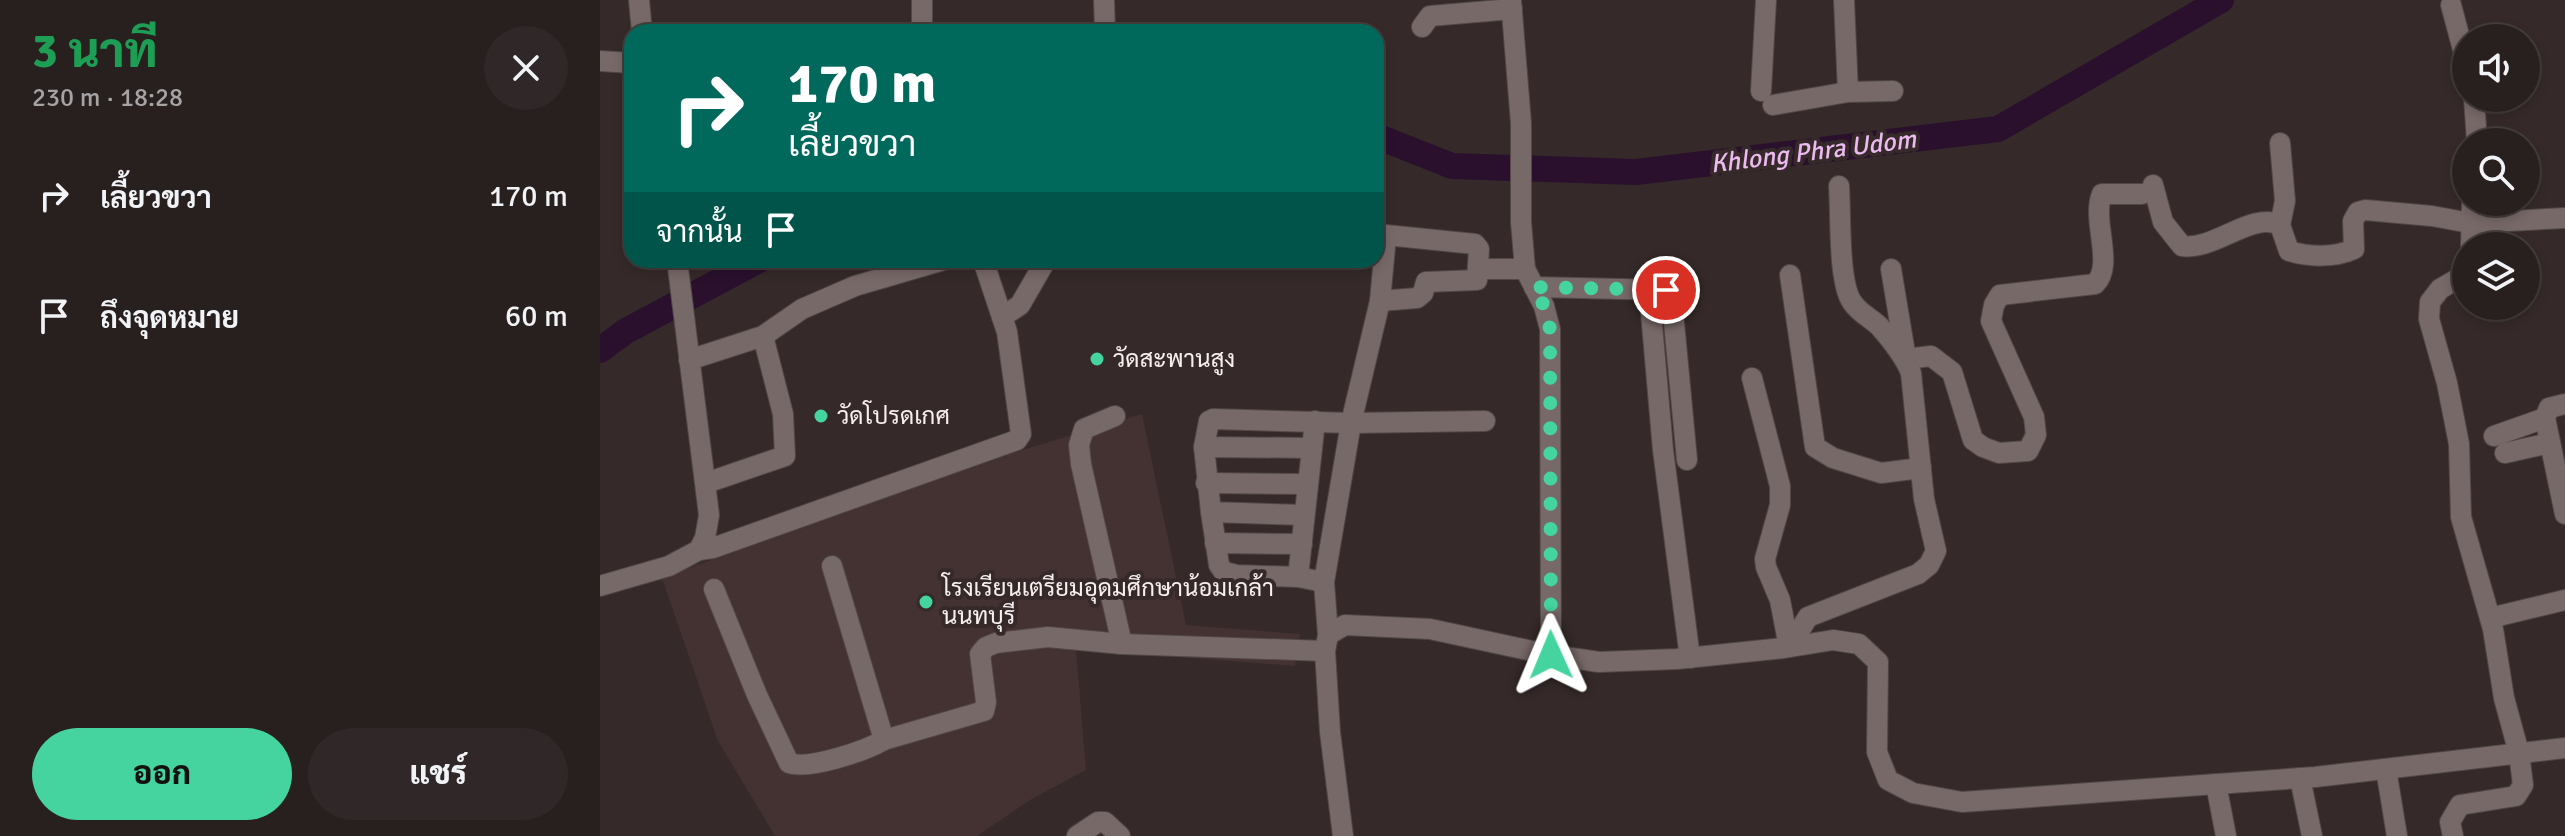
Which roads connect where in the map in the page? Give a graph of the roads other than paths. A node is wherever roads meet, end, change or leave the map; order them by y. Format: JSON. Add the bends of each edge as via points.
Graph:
{"nodes":[{"id":1,"x":639,"y":0,"type":"edge"},
{"id":2,"x":922,"y":0,"type":"edge"},
{"id":3,"x":1104,"y":0,"type":"edge"},
{"id":4,"x":1766,"y":0,"type":"edge"},
{"id":5,"x":1844,"y":0,"type":"edge"},
{"id":6,"x":1511,"y":5,"type":"edge"},
{"id":7,"x":2451,"y":5,"type":"dead end"},
{"id":8,"x":641,"y":24,"type":"edge"},
{"id":9,"x":922,"y":24,"type":"edge"},
{"id":10,"x":1105,"y":24,"type":"edge"},
{"id":11,"x":2456,"y":24,"type":"edge"},
{"id":12,"x":1422,"y":27,"type":"dead end"},
{"id":13,"x":600,"y":61,"type":"edge"},
{"id":14,"x":624,"y":62,"type":"edge"},
{"id":15,"x":1893,"y":91,"type":"dead end"},
{"id":16,"x":1848,"y":92,"type":"junction"},
{"id":17,"x":2280,"y":143,"type":"dead end"},
{"id":18,"x":1839,"y":186,"type":"dead end"},
{"id":19,"x":2471,"y":216,"type":"edge"},
{"id":20,"x":2565,"y":218,"type":"edge"},
{"id":21,"x":2470,"y":223,"type":"junction"},
{"id":22,"x":2280,"y":225,"type":"junction"},
{"id":23,"x":2470,"y":232,"type":"edge"},
{"id":24,"x":1384,"y":235,"type":"edge"},
{"id":25,"x":678,"y":268,"type":"edge"},
{"id":26,"x":917,"y":268,"type":"edge"},
{"id":27,"x":986,"y":268,"type":"edge"},
{"id":28,"x":1041,"y":268,"type":"edge"},
{"id":29,"x":1380,"y":268,"type":"edge"},
{"id":30,"x":1479,"y":269,"type":"junction"},
{"id":31,"x":1891,"y":269,"type":"dead end"},
{"id":32,"x":1790,"y":275,"type":"dead end"},
{"id":33,"x":1530,"y":278,"type":"junction"},
{"id":34,"x":2452,"y":282,"type":"edge"},
{"id":35,"x":1649,"y":290,"type":"junction"},
{"id":36,"x":1380,"y":301,"type":"junction"},
{"id":37,"x":1002,"y":317,"type":"junction"},
{"id":38,"x":763,"y":336,"type":"junction"},
{"id":39,"x":1906,"y":359,"type":"junction"},
{"id":40,"x":689,"y":360,"type":"junction"},
{"id":41,"x":1752,"y":378,"type":"dead end"},
{"id":42,"x":2565,"y":404,"type":"edge"},
{"id":43,"x":1115,"y":416,"type":"dead end"},
{"id":44,"x":2545,"y":418,"type":"junction"},
{"id":45,"x":1315,"y":421,"type":"junction"},
{"id":46,"x":1485,"y":421,"type":"dead end"},
{"id":47,"x":1351,"y":423,"type":"junction"},
{"id":48,"x":2550,"y":443,"type":"junction"},
{"id":49,"x":1204,"y":447,"type":"junction"},
{"id":50,"x":1312,"y":448,"type":"junction"},
{"id":51,"x":1687,"y":460,"type":"dead end"},
{"id":52,"x":1921,"y":468,"type":"junction"},
{"id":53,"x":706,"y":483,"type":"junction"},
{"id":54,"x":1206,"y":483,"type":"junction"},
{"id":55,"x":1306,"y":501,"type":"junction"},
{"id":56,"x":1337,"y":506,"type":"junction"},
{"id":57,"x":1211,"y":512,"type":"junction"},
{"id":58,"x":2565,"y":514,"type":"edge"},
{"id":59,"x":1215,"y":543,"type":"junction"},
{"id":60,"x":1302,"y":544,"type":"junction"},
{"id":61,"x":699,"y":550,"type":"junction"},
{"id":62,"x":832,"y":566,"type":"dead end"},
{"id":63,"x":1298,"y":577,"type":"junction"},
{"id":64,"x":1324,"y":582,"type":"junction"},
{"id":65,"x":600,"y":586,"type":"edge"},
{"id":66,"x":714,"y":589,"type":"dead end"},
{"id":67,"x":2565,"y":600,"type":"edge"},
{"id":68,"x":2490,"y":618,"type":"junction"},
{"id":69,"x":1326,"y":643,"type":"junction"},
{"id":70,"x":1122,"y":644,"type":"junction"},
{"id":71,"x":1795,"y":646,"type":"junction"},
{"id":72,"x":1551,"y":655,"type":"junction"},
{"id":73,"x":1690,"y":658,"type":"junction"},
{"id":74,"x":884,"y":740,"type":"junction"},
{"id":75,"x":2565,"y":748,"type":"edge"},
{"id":76,"x":2519,"y":753,"type":"junction"},
{"id":77,"x":2386,"y":769,"type":"junction"},
{"id":78,"x":2300,"y":778,"type":"junction"},
{"id":79,"x":2216,"y":784,"type":"junction"},
{"id":80,"x":1077,"y":836,"type":"edge"},
{"id":81,"x":1120,"y":836,"type":"edge"},
{"id":82,"x":1343,"y":836,"type":"edge"},
{"id":83,"x":2226,"y":836,"type":"edge"},
{"id":84,"x":2312,"y":836,"type":"edge"},
{"id":85,"x":2397,"y":836,"type":"edge"},
{"id":86,"x":2453,"y":836,"type":"edge"}],
"edges":[{"from":1,"to":8,"type":"street"},
{"from":2,"to":9,"type":"street"},
{"from":3,"to":10,"type":"street"},
{"from":4,"to":16,"type":"street","via":[[1767,98]]},
{"from":5,"to":16,"type":"street"},
{"from":6,"to":12,"type":"street","via":[[1430,16]]},
{"from":6,"to":33,"type":"street","via":[[1521,123],[1521,222]]},
{"from":7,"to":11,"type":"street"},
{"from":13,"to":14,"type":"street"},
{"from":15,"to":16,"type":"street"},
{"from":17,"to":22,"type":"street","via":[[2285,201]]},
{"from":18,"to":39,"type":"street","via":[[1850,300]]},
{"from":19,"to":21,"type":"street"},
{"from":20,"to":21,"type":"street"},
{"from":21,"to":22,"type":"street","via":[[2365,210],[2353,218],[2354,249],[2318,255],[2289,251]]},
{"from":21,"to":23,"type":"street"},
{"from":22,"to":39,"type":"street","via":[[2258,223],[2199,246],[2182,246],[2148,190],[2102,194],[2100,279],[2095,284],[2000,295],[1994,305],[1991,321],[2034,417],[2036,435],[2028,451],[1999,453],[1973,440],[1952,372],[1931,356]]},
{"from":24,"to":30,"type":"street","via":[[1475,244]]},
{"from":25,"to":40,"type":"street"},
{"from":26,"to":38,"type":"street","via":[[824,299]]},
{"from":27,"to":37,"type":"street"},
{"from":28,"to":37,"type":"street","via":[[1020,305]]},
{"from":29,"to":36,"type":"street"},
{"from":30,"to":33,"type":"street"},
{"from":30,"to":36,"type":"street","via":[[1477,280],[1426,282],[1417,298]]},
{"from":31,"to":39,"type":"street"},
{"from":32,"to":52,"type":"street","via":[[1815,447],[1881,473]]},
{"from":33,"to":35,"type":"street"},
{"from":33,"to":72,"type":"street","via":[[1550,329]]},
{"from":34,"to":68,"type":"street","via":[[2430,302],[2429,319],[2459,444],[2461,517]]},
{"from":35,"to":51,"type":"street","via":[[1666,290],[1673,312]]},
{"from":35,"to":73,"type":"street"},
{"from":36,"to":47,"type":"street"},
{"from":37,"to":61,"type":"street","via":[[1021,434],[1017,440]]},
{"from":38,"to":40,"type":"street"},
{"from":38,"to":53,"type":"street","via":[[783,414],[785,456]]},
{"from":39,"to":52,"type":"street","via":[[1915,393]]},
{"from":40,"to":53,"type":"street"},
{"from":41,"to":71,"type":"street","via":[[1780,486],[1766,567]]},
{"from":42,"to":44,"type":"street","via":[[2549,408]]},
{"from":43,"to":70,"type":"street","via":[[1084,429],[1079,445]]},
{"from":44,"to":48,"type":"street"},
{"from":44,"to":48,"type":"street","via":[[2499,444]]},
{"from":45,"to":47,"type":"street"},
{"from":45,"to":49,"type":"street","via":[[1213,419]]},
{"from":45,"to":50,"type":"street"},
{"from":46,"to":47,"type":"street"},
{"from":47,"to":56,"type":"street"},
{"from":48,"to":58,"type":"street"},
{"from":49,"to":50,"type":"street"},
{"from":49,"to":54,"type":"street"},
{"from":50,"to":55,"type":"street"},
{"from":52,"to":71,"type":"street","via":[[1934,557],[1918,574],[1808,617]]},
{"from":53,"to":61,"type":"street","via":[[709,515]]},
{"from":54,"to":55,"type":"street"},
{"from":54,"to":57,"type":"street"},
{"from":55,"to":56,"type":"street"},
{"from":55,"to":57,"type":"street"},
{"from":55,"to":60,"type":"street"},
{"from":56,"to":64,"type":"street"},
{"from":57,"to":59,"type":"street"},
{"from":59,"to":60,"type":"street"},
{"from":59,"to":63,"type":"street","via":[[1219,565],[1229,574]]},
{"from":60,"to":63,"type":"street"},
{"from":61,"to":65,"type":"street","via":[[669,566]]},
{"from":62,"to":74,"type":"street"},
{"from":63,"to":64,"type":"street"},
{"from":64,"to":69,"type":"street"},
{"from":66,"to":74,"type":"street","via":[[789,763],[816,763]]},
{"from":67,"to":68,"type":"street"},
{"from":68,"to":76,"type":"street"},
{"from":69,"to":70,"type":"street"},
{"from":69,"to":72,"type":"street","via":[[1345,625],[1430,629]]},
{"from":69,"to":82,"type":"street"},
{"from":70,"to":74,"type":"street","via":[[1048,637],[986,647],[980,654],[984,711]]},
{"from":71,"to":73,"type":"street"},
{"from":71,"to":79,"type":"street","via":[[1833,640],[1859,644],[1878,662],[1877,752],[1888,780],[1913,793],[1962,802]]},
{"from":72,"to":73,"type":"street","via":[[1599,662]]},
{"from":75,"to":76,"type":"street"},
{"from":76,"to":77,"type":"street"},
{"from":76,"to":86,"type":"street","via":[[2523,785],[2516,796],[2460,805],[2450,822]]},
{"from":77,"to":78,"type":"street"},
{"from":77,"to":85,"type":"street"},
{"from":78,"to":79,"type":"street"},
{"from":78,"to":84,"type":"street"},
{"from":79,"to":83,"type":"street"},
{"from":80,"to":81,"type":"street","via":[[1105,822]]}]}
